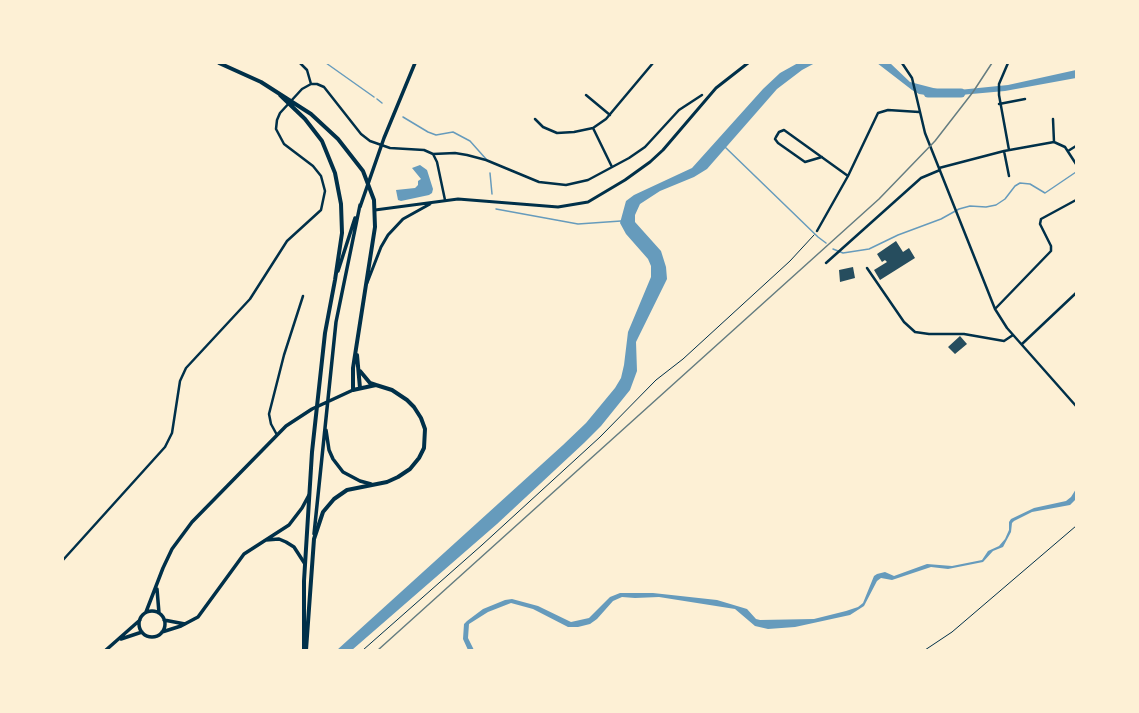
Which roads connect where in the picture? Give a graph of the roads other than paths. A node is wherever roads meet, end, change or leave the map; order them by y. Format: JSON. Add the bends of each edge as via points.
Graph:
{"nodes":[{"id":1,"x":220,"y":63,"type":"edge"},
{"id":2,"x":300,"y":63,"type":"edge"},
{"id":3,"x":415,"y":63,"type":"edge"},
{"id":4,"x":652,"y":63,"type":"edge"},
{"id":5,"x":748,"y":63,"type":"edge"},
{"id":6,"x":903,"y":63,"type":"edge"},
{"id":7,"x":1008,"y":63,"type":"edge"},
{"id":8,"x":311,"y":84,"type":"junction"},
{"id":9,"x":586,"y":95,"type":"dead end"},
{"id":10,"x":702,"y":95,"type":"dead end"},
{"id":11,"x":284,"y":96,"type":"junction"},
{"id":12,"x":1024,"y":99,"type":"dead end"},
{"id":13,"x":999,"y":104,"type":"junction"},
{"id":14,"x":919,"y":112,"type":"junction"},
{"id":15,"x":610,"y":115,"type":"junction"},
{"id":16,"x":535,"y":119,"type":"dead end"},
{"id":17,"x":1053,"y":119,"type":"dead end"},
{"id":18,"x":593,"y":128,"type":"junction"},
{"id":19,"x":1054,"y":142,"type":"junction"},
{"id":20,"x":1076,"y":146,"type":"edge"},
{"id":21,"x":1009,"y":150,"type":"junction"},
{"id":22,"x":1004,"y":151,"type":"junction"},
{"id":23,"x":1068,"y":151,"type":"junction"},
{"id":24,"x":433,"y":154,"type":"junction"},
{"id":25,"x":822,"y":157,"type":"junction"},
{"id":26,"x":1076,"y":164,"type":"edge"},
{"id":27,"x":612,"y":167,"type":"junction"},
{"id":28,"x":940,"y":169,"type":"junction"},
{"id":29,"x":848,"y":176,"type":"junction"},
{"id":30,"x":1009,"y":176,"type":"dead end"},
{"id":31,"x":445,"y":200,"type":"junction"},
{"id":32,"x":1076,"y":200,"type":"edge"},
{"id":33,"x":438,"y":201,"type":"junction"},
{"id":34,"x":360,"y":205,"type":"junction"},
{"id":35,"x":376,"y":210,"type":"junction"},
{"id":36,"x":816,"y":232,"type":"dead end"},
{"id":37,"x":826,"y":263,"type":"dead end"},
{"id":38,"x":867,"y":268,"type":"dead end"},
{"id":39,"x":336,"y":280,"type":"junction"},
{"id":40,"x":366,"y":285,"type":"junction"},
{"id":41,"x":1076,"y":293,"type":"edge"},
{"id":42,"x":303,"y":296,"type":"dead end"},
{"id":43,"x":995,"y":309,"type":"junction"},
{"id":44,"x":1013,"y":335,"type":"junction"},
{"id":45,"x":1022,"y":344,"type":"junction"},
{"id":46,"x":357,"y":350,"type":"junction"},
{"id":47,"x":360,"y":370,"type":"junction"},
{"id":48,"x":376,"y":385,"type":"junction"},
{"id":49,"x":360,"y":388,"type":"junction"},
{"id":50,"x":353,"y":390,"type":"junction"},
{"id":51,"x":1076,"y":406,"type":"edge"},
{"id":52,"x":325,"y":427,"type":"junction"},
{"id":53,"x":277,"y":435,"type":"junction"},
{"id":54,"x":372,"y":484,"type":"junction"},
{"id":55,"x":310,"y":494,"type":"junction"},
{"id":56,"x":314,"y":539,"type":"junction"},
{"id":57,"x":265,"y":540,"type":"junction"},
{"id":58,"x":63,"y":560,"type":"edge"},
{"id":59,"x":305,"y":564,"type":"junction"},
{"id":60,"x":157,"y":584,"type":"junction"},
{"id":61,"x":146,"y":612,"type":"junction"},
{"id":62,"x":159,"y":613,"type":"junction"},
{"id":63,"x":140,"y":620,"type":"junction"},
{"id":64,"x":164,"y":620,"type":"junction"},
{"id":65,"x":186,"y":624,"type":"junction"},
{"id":66,"x":142,"y":632,"type":"junction"},
{"id":67,"x":162,"y":632,"type":"junction"},
{"id":68,"x":120,"y":640,"type":"junction"},
{"id":69,"x":106,"y":650,"type":"edge"},
{"id":70,"x":305,"y":650,"type":"edge"}],
"edges":[{"from":1,"to":11,"type":"main road"},
{"from":2,"to":8,"type":"street"},
{"from":3,"to":34,"type":"main road"},
{"from":4,"to":15,"type":"street"},
{"from":5,"to":31,"type":"street","via":[[714,89],[650,162],[606,193],[578,204],[553,207],[474,199]]},
{"from":6,"to":14,"type":"street","via":[[913,82]]},
{"from":7,"to":13,"type":"street","via":[[999,84]]},
{"from":8,"to":24,"type":"street","via":[[320,85],[328,91],[361,134],[370,141],[390,148],[424,150]]},
{"from":8,"to":58,"type":"street","via":[[302,89],[280,113],[276,126],[278,136],[284,144],[313,166],[321,176],[325,197],[319,214],[287,241],[250,299],[186,368],[180,381],[172,433],[165,447]]},
{"from":9,"to":15,"type":"street"},
{"from":10,"to":27,"type":"street","via":[[679,110],[645,147]]},
{"from":11,"to":35,"type":"main road","via":[[298,104],[333,134],[360,166],[367,178]]},
{"from":11,"to":39,"type":"main road","via":[[312,126],[322,141],[335,173],[342,221]]},
{"from":12,"to":13,"type":"street"},
{"from":13,"to":21,"type":"street"},
{"from":14,"to":28,"type":"street"},
{"from":14,"to":29,"type":"street","via":[[888,110],[878,113]]},
{"from":15,"to":18,"type":"street"},
{"from":16,"to":18,"type":"street","via":[[543,127],[557,132]]},
{"from":17,"to":19,"type":"street"},
{"from":18,"to":27,"type":"street"},
{"from":19,"to":21,"type":"street"},
{"from":19,"to":23,"type":"street","via":[[1063,145]]},
{"from":20,"to":23,"type":"street"},
{"from":21,"to":22,"type":"street"},
{"from":22,"to":28,"type":"street"},
{"from":22,"to":30,"type":"street"},
{"from":23,"to":26,"type":"street"},
{"from":24,"to":27,"type":"street","via":[[455,153],[472,156],[539,182],[556,185],[588,180]]},
{"from":24,"to":31,"type":"street"},
{"from":25,"to":25,"type":"street","via":[[805,162],[777,141],[777,134],[784,130]]},
{"from":25,"to":29,"type":"street"},
{"from":28,"to":37,"type":"street","via":[[921,178]]},
{"from":28,"to":43,"type":"street"},
{"from":29,"to":36,"type":"street"},
{"from":31,"to":33,"type":"street"},
{"from":32,"to":43,"type":"street","via":[[1041,219],[1040,224],[1052,249]]},
{"from":33,"to":35,"type":"street"},
{"from":33,"to":40,"type":"street","via":[[416,211],[394,227],[380,247]]},
{"from":34,"to":39,"type":"main road"},
{"from":34,"to":52,"type":"main road","via":[[341,294]]},
{"from":35,"to":40,"type":"main road"},
{"from":38,"to":44,"type":"street","via":[[904,322],[916,332],[964,334],[1004,341]]},
{"from":39,"to":55,"type":"main road","via":[[325,333]]},
{"from":40,"to":46,"type":"main road"},
{"from":41,"to":45,"type":"street"},
{"from":42,"to":53,"type":"street","via":[[269,414],[270,424]]},
{"from":43,"to":44,"type":"street"},
{"from":44,"to":45,"type":"street"},
{"from":45,"to":51,"type":"street"},
{"from":46,"to":47,"type":"main road"},
{"from":46,"to":50,"type":"main road","via":[[352,374]]},
{"from":47,"to":48,"type":"main road","via":[[370,383]]},
{"from":47,"to":49,"type":"main road"},
{"from":48,"to":49,"type":"main road"},
{"from":48,"to":54,"type":"main road","via":[[392,390],[407,400],[421,418],[426,436],[421,454],[410,469],[393,479]]},
{"from":49,"to":50,"type":"main road"},
{"from":50,"to":53,"type":"main road","via":[[305,412]]},
{"from":52,"to":54,"type":"main road","via":[[329,450],[338,465],[351,477]]},
{"from":52,"to":56,"type":"main road"},
{"from":53,"to":60,"type":"main road","via":[[192,522],[172,548]]},
{"from":54,"to":56,"type":"main road","via":[[347,490],[334,499],[320,518]]},
{"from":55,"to":57,"type":"main road","via":[[295,519]]},
{"from":55,"to":59,"type":"main road"},
{"from":56,"to":70,"type":"main road"},
{"from":57,"to":59,"type":"main road","via":[[279,539],[286,542],[294,547]]},
{"from":57,"to":65,"type":"main road","via":[[244,554],[205,610]]},
{"from":59,"to":70,"type":"main road"},
{"from":60,"to":61,"type":"main road"},
{"from":60,"to":62,"type":"main road"},
{"from":61,"to":62,"type":"main road"},
{"from":61,"to":63,"type":"main road"},
{"from":62,"to":64,"type":"main road"},
{"from":63,"to":66,"type":"main road"},
{"from":63,"to":68,"type":"main road"},
{"from":64,"to":65,"type":"main road"},
{"from":64,"to":67,"type":"main road"},
{"from":65,"to":67,"type":"main road"},
{"from":66,"to":67,"type":"main road","via":[[154,637]]},
{"from":66,"to":68,"type":"main road"},
{"from":68,"to":69,"type":"main road"}]}
